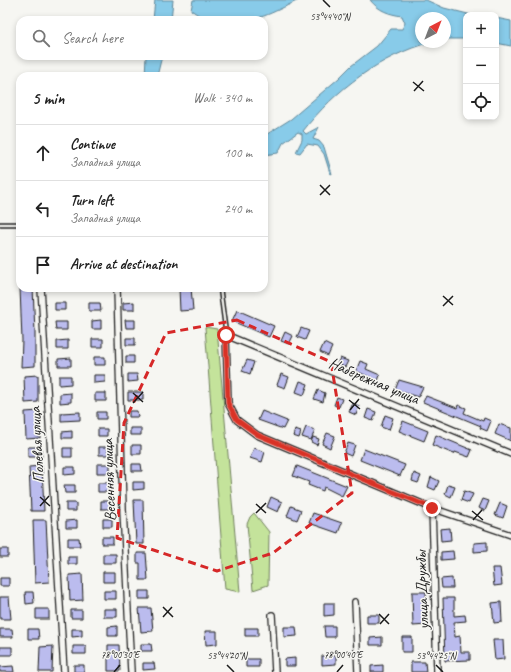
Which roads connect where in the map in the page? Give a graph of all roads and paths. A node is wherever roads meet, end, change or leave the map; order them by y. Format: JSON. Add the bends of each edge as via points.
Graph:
{"nodes":[{"id":1,"x":0,"y":224,"type":"edge"},
{"id":2,"x":16,"y":224,"type":"edge"},
{"id":3,"x":41,"y":292,"type":"edge"},
{"id":4,"x":117,"y":292,"type":"edge"},
{"id":5,"x":221,"y":292,"type":"edge"},
{"id":6,"x":226,"y":335,"type":"junction"},
{"id":7,"x":511,"y":454,"type":"edge"},
{"id":8,"x":432,"y":508,"type":"junction"},
{"id":9,"x":511,"y":535,"type":"edge"},
{"id":10,"x":355,"y":602,"type":"dead end"},
{"id":11,"x":272,"y":614,"type":"dead end"},
{"id":12,"x":64,"y":672,"type":"edge"},
{"id":13,"x":131,"y":672,"type":"edge"},
{"id":14,"x":275,"y":672,"type":"edge"},
{"id":15,"x":358,"y":672,"type":"edge"},
{"id":16,"x":438,"y":672,"type":"edge"}],
"edges":[{"from":1,"to":2,"type":"lane"},
{"from":3,"to":12,"type":"street","name":"Полевая улица"},
{"from":4,"to":13,"type":"street","name":"Весенняя улица","via":[[123,509]]},
{"from":5,"to":6,"type":"lane"},
{"from":6,"to":7,"type":"street","name":"Набережная улица"},
{"from":6,"to":8,"type":"street","via":[[228,403],[237,420],[258,435]]},
{"from":8,"to":9,"type":"street"},
{"from":8,"to":16,"type":"street","name":"улица Дружбы"},
{"from":10,"to":15,"type":"street"},
{"from":11,"to":14,"type":"street"}]}
